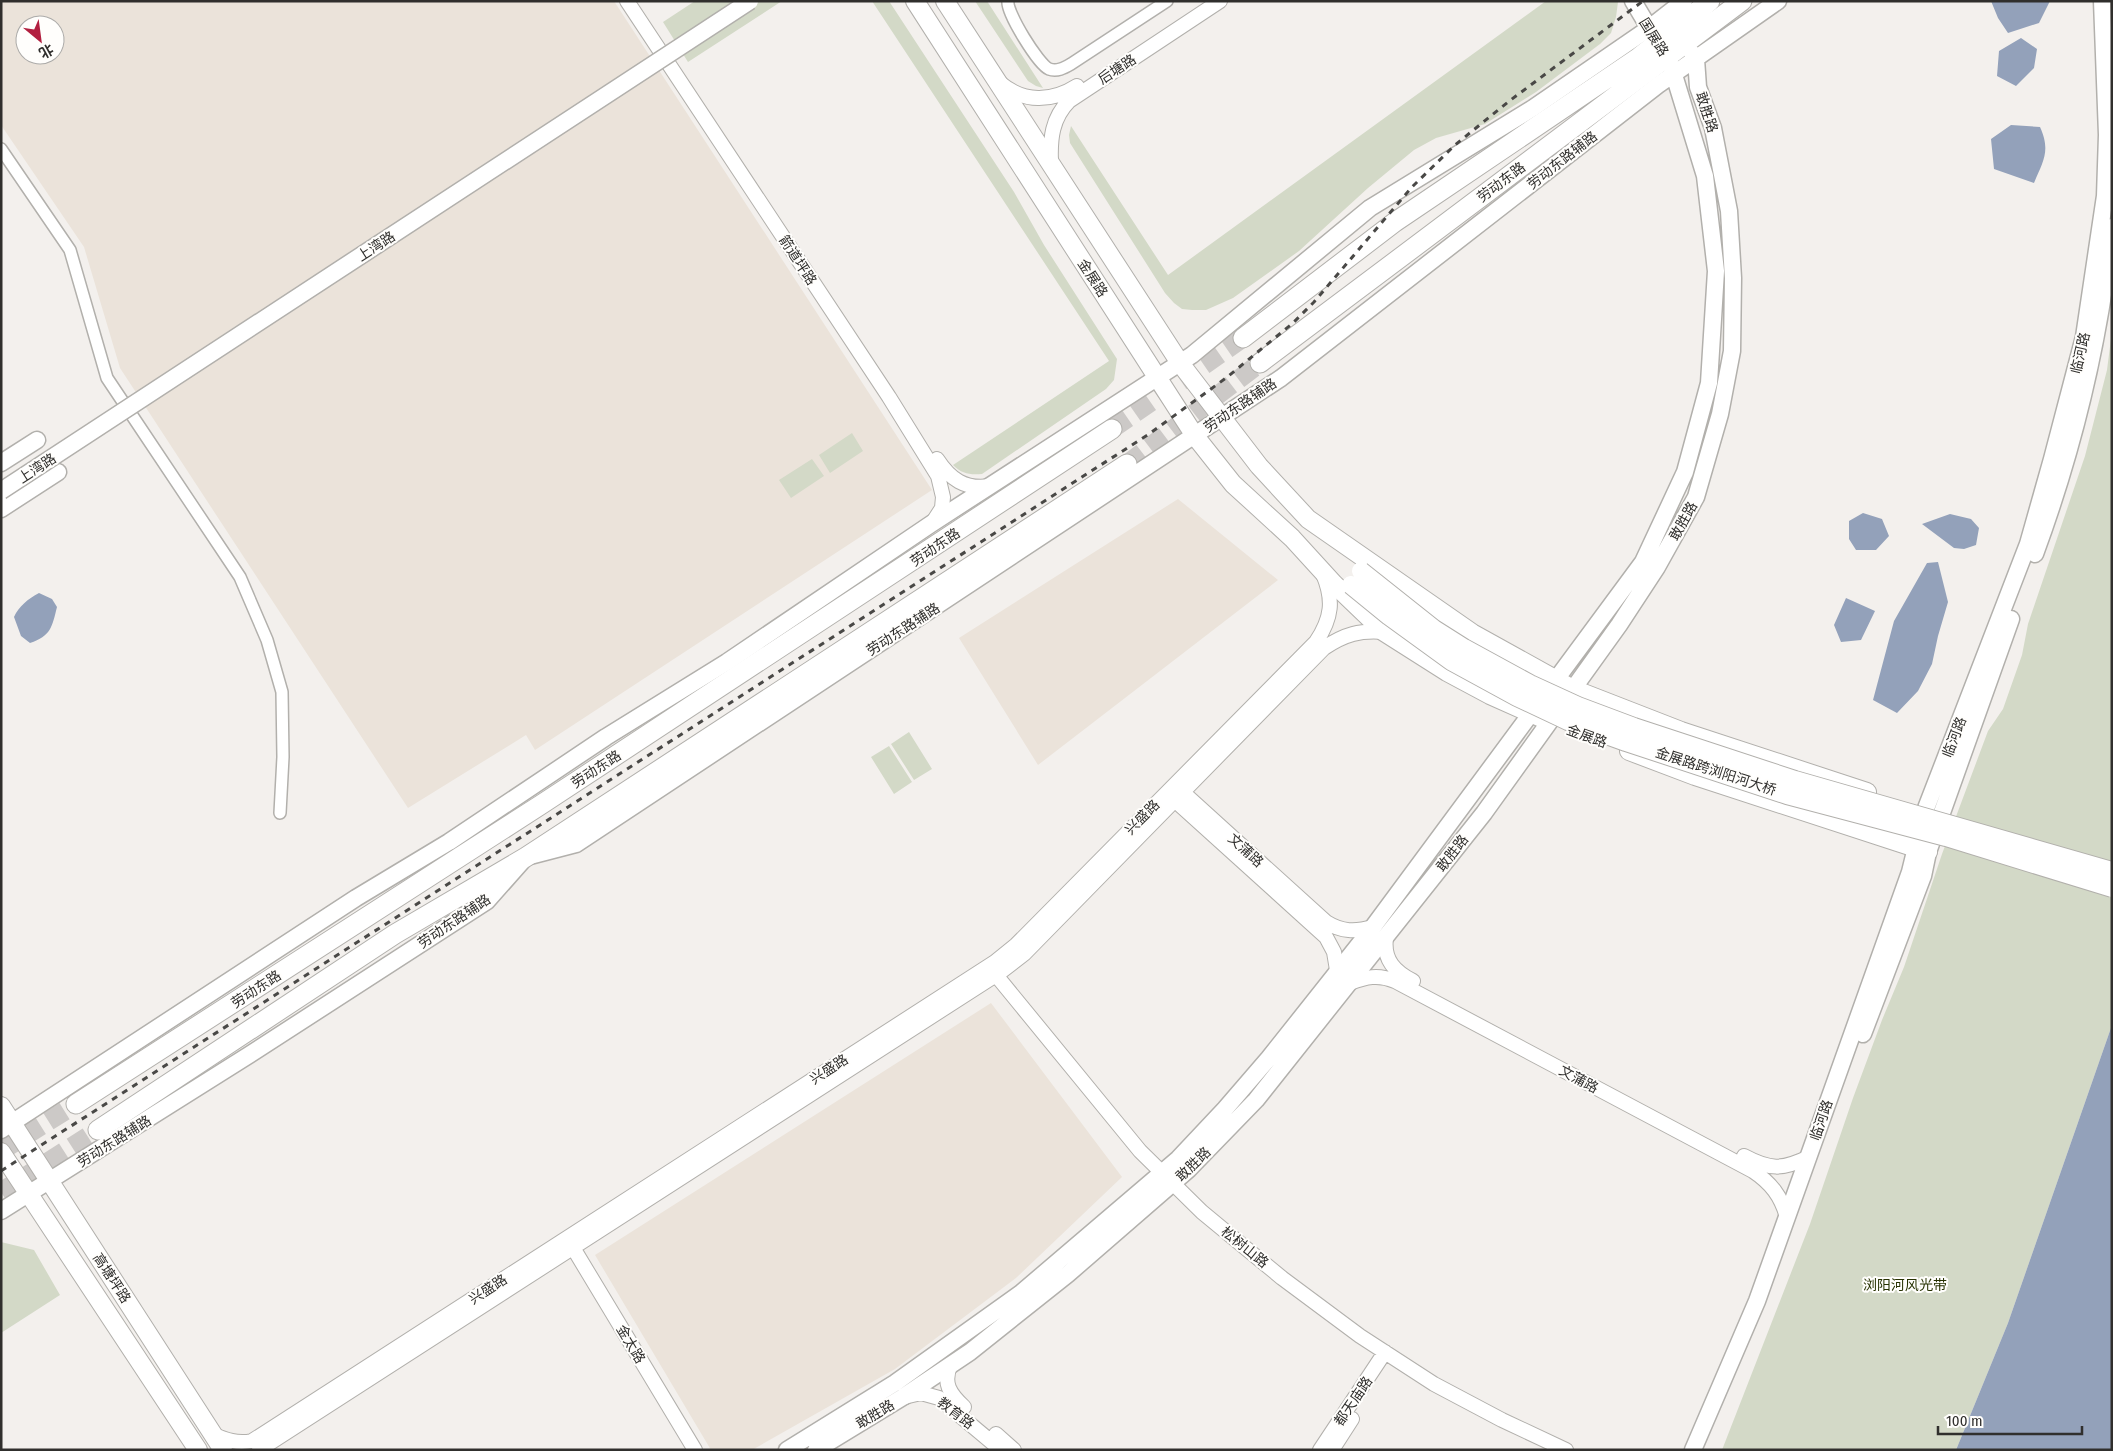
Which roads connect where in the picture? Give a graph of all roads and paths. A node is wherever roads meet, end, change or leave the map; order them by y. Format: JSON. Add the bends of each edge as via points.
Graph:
{"nodes":[{"id":1,"x":628,"y":1,"type":"edge"},
{"id":2,"x":637,"y":1,"type":"edge"},
{"id":3,"x":730,"y":1,"type":"edge"},
{"id":4,"x":750,"y":1,"type":"edge"},
{"id":5,"x":916,"y":1,"type":"edge"},
{"id":6,"x":945,"y":1,"type":"edge"},
{"id":7,"x":1008,"y":1,"type":"edge"},
{"id":8,"x":1167,"y":1,"type":"edge"},
{"id":9,"x":1205,"y":1,"type":"edge"},
{"id":10,"x":1220,"y":1,"type":"edge"},
{"id":11,"x":1633,"y":1,"type":"edge"},
{"id":12,"x":1684,"y":1,"type":"edge"},
{"id":13,"x":1710,"y":1,"type":"edge"},
{"id":14,"x":1742,"y":1,"type":"edge"},
{"id":15,"x":1778,"y":1,"type":"edge"},
{"id":16,"x":2102,"y":1,"type":"edge"},
{"id":17,"x":1669,"y":14,"type":"edge"},
{"id":18,"x":1662,"y":50,"type":"junction"},
{"id":19,"x":1691,"y":52,"type":"junction"},
{"id":20,"x":998,"y":81,"type":"junction"},
{"id":21,"x":1,"y":149,"type":"edge"},
{"id":22,"x":1051,"y":162,"type":"junction"},
{"id":23,"x":2112,"y":228,"type":"edge"},
{"id":24,"x":1243,"y":338,"type":"tunnel mouth"},
{"id":25,"x":1180,"y":363,"type":"junction"},
{"id":26,"x":1260,"y":363,"type":"tunnel mouth"},
{"id":27,"x":1157,"y":378,"type":"junction"},
{"id":28,"x":1222,"y":418,"type":"junction"},
{"id":29,"x":1112,"y":429,"type":"tunnel mouth"},
{"id":30,"x":1195,"y":436,"type":"junction"},
{"id":31,"x":37,"y":440,"type":"dead end"},
{"id":32,"x":1,"y":463,"type":"edge"},
{"id":33,"x":1127,"y":464,"type":"tunnel mouth"},
{"id":34,"x":58,"y":472,"type":"dead end"},
{"id":35,"x":1,"y":478,"type":"edge"},
{"id":36,"x":990,"y":486,"type":"junction"},
{"id":37,"x":1,"y":491,"type":"edge"},
{"id":38,"x":1,"y":509,"type":"edge"},
{"id":39,"x":1308,"y":519,"type":"junction"},
{"id":40,"x":931,"y":524,"type":"junction"},
{"id":41,"x":1292,"y":538,"type":"junction"},
{"id":42,"x":1322,"y":571,"type":"junction"},
{"id":43,"x":1356,"y":578,"type":"junction"},
{"id":44,"x":1384,"y":632,"type":"junction"},
{"id":45,"x":1557,"y":680,"type":"junction"},
{"id":46,"x":1573,"y":689,"type":"junction"},
{"id":47,"x":1541,"y":718,"type":"junction"},
{"id":48,"x":1175,"y":792,"type":"junction"},
{"id":49,"x":542,"y":804,"type":"junction"},
{"id":50,"x":280,"y":812,"type":"dead end"},
{"id":51,"x":1933,"y":813,"type":"junction"},
{"id":52,"x":449,"y":842,"type":"junction"},
{"id":53,"x":1921,"y":850,"type":"junction"},
{"id":54,"x":526,"y":857,"type":"junction"},
{"id":55,"x":2112,"y":871,"type":"edge"},
{"id":56,"x":2112,"y":888,"type":"edge"},
{"id":57,"x":1380,"y":932,"type":"junction"},
{"id":58,"x":1337,"y":970,"type":"junction"},
{"id":59,"x":989,"y":973,"type":"junction"},
{"id":60,"x":1350,"y":983,"type":"junction"},
{"id":61,"x":76,"y":1104,"type":"tunnel mouth"},
{"id":62,"x":1,"y":1106,"type":"edge"},
{"id":63,"x":7,"y":1127,"type":"edge"},
{"id":64,"x":98,"y":1130,"type":"tunnel mouth"},
{"id":65,"x":1,"y":1152,"type":"edge"},
{"id":66,"x":1808,"y":1157,"type":"junction"},
{"id":67,"x":49,"y":1181,"type":"junction"},
{"id":68,"x":1163,"y":1181,"type":"junction"},
{"id":69,"x":28,"y":1194,"type":"junction"},
{"id":70,"x":1,"y":1211,"type":"edge"},
{"id":71,"x":1787,"y":1217,"type":"junction"},
{"id":72,"x":566,"y":1245,"type":"junction"},
{"id":73,"x":1387,"y":1358,"type":"junction"},
{"id":74,"x":951,"y":1364,"type":"junction"},
{"id":75,"x":903,"y":1397,"type":"junction"},
{"id":76,"x":212,"y":1434,"type":"junction"},
{"id":77,"x":195,"y":1447,"type":"edge"},
{"id":78,"x":223,"y":1450,"type":"edge"},
{"id":79,"x":259,"y":1450,"type":"edge"},
{"id":80,"x":686,"y":1450,"type":"edge"},
{"id":81,"x":695,"y":1450,"type":"edge"},
{"id":82,"x":787,"y":1450,"type":"edge"},
{"id":83,"x":816,"y":1450,"type":"edge"},
{"id":84,"x":1001,"y":1450,"type":"edge"},
{"id":85,"x":1014,"y":1450,"type":"edge"},
{"id":86,"x":1320,"y":1450,"type":"edge"},
{"id":87,"x":1332,"y":1450,"type":"edge"},
{"id":88,"x":1548,"y":1450,"type":"edge"},
{"id":89,"x":1566,"y":1450,"type":"edge"},
{"id":90,"x":1693,"y":1450,"type":"edge"},
{"id":91,"x":1705,"y":1450,"type":"edge"}],
"edges":[{"from":1,"to":40,"type":"street","name":"箭道坪路","via":[[938,476],[942,508]]},
{"from":2,"to":36,"type":"street","name":"箭道坪路","via":[[945,471],[951,478],[970,487]]},
{"from":3,"to":35,"type":"main road","name":"上湾路"},
{"from":4,"to":37,"type":"main road","name":"上湾路","bridge":true},
{"from":5,"to":27,"type":"main road","name":"金展路"},
{"from":6,"to":20,"type":"main road","name":"金展路"},
{"from":7,"to":8,"type":"street","via":[[1012,18],[1041,62],[1051,70],[1071,64]]},
{"from":9,"to":20,"type":"street","name":"后塘路","via":[[1062,94],[1044,99],[1028,97]]},
{"from":10,"to":22,"type":"street","name":"后塘路","via":[[1069,100],[1053,127]]},
{"from":11,"to":18,"type":"main road","name":"国展路"},
{"from":12,"to":17,"type":"main road"},
{"from":13,"to":17,"type":"highway","name":"劳动东路"},
{"from":14,"to":19,"type":"highway","name":"劳动东路"},
{"from":15,"to":19,"type":"main road"},
{"from":16,"to":51,"type":"main road","name":"临河路","via":[[2107,116],[2105,196],[2084,338],[2028,544]]},
{"from":17,"to":18,"type":"highway","name":"劳动东路"},
{"from":17,"to":19,"type":"main road","name":"国展路"},
{"from":18,"to":19,"type":"highway","name":"劳动东路"},
{"from":18,"to":24,"type":"highway","name":"劳动东路","via":[[1396,222]]},
{"from":18,"to":25,"type":"main road","via":[[1533,108],[1370,208]]},
{"from":18,"to":26,"type":"highway","name":"劳动东路"},
{"from":18,"to":28,"type":"main road","name":"劳动东路辅路","via":[[1281,378]]},
{"from":18,"to":45,"type":"main road","name":"敢胜路","via":[[1705,176],[1716,271],[1709,383],[1685,472],[1643,562]]},
{"from":19,"to":46,"type":"main road","name":"敢胜路","via":[[1698,87],[1713,128],[1729,211],[1733,278],[1732,350],[1720,414],[1696,497],[1657,567]]},
{"from":20,"to":22,"type":"main road","name":"金展路"},
{"from":21,"to":50,"type":"street","via":[[70,250],[107,378],[240,577],[249,596],[267,640],[282,692]]},
{"from":22,"to":25,"type":"main road","name":"金展路"},
{"from":23,"to":51,"type":"main road","name":"临河路","via":[[2097,340],[2044,530]]},
{"from":25,"to":27,"type":"main road"},
{"from":25,"to":28,"type":"main road","name":"金展路"},
{"from":27,"to":30,"type":"main road","name":"金展路"},
{"from":27,"to":36,"type":"main road"},
{"from":28,"to":30,"type":"main road","name":"劳动东路辅路"},
{"from":28,"to":39,"type":"main road","name":"金展路","via":[[1259,466]]},
{"from":29,"to":49,"type":"highway","name":"劳动东路"},
{"from":30,"to":41,"type":"main road","name":"金展路","via":[[1233,484]]},
{"from":30,"to":54,"type":"main road","name":"劳动东路辅路","via":[[576,844]]},
{"from":31,"to":32,"type":"main road","name":"上湾路"},
{"from":33,"to":54,"type":"highway"},
{"from":34,"to":38,"type":"main road","name":"上湾路"},
{"from":36,"to":40,"type":"main road"},
{"from":39,"to":43,"type":"main road","name":"金展路"},
{"from":39,"to":45,"type":"main road","name":"金展路","via":[[1472,633]]},
{"from":40,"to":52,"type":"main road","via":[[727,662],[606,736]]},
{"from":41,"to":42,"type":"main road","name":"金展路"},
{"from":41,"to":43,"type":"main road","name":"金展路"},
{"from":42,"to":44,"type":"main road","name":"金展路"},
{"from":42,"to":48,"type":"street","name":"兴盛路","via":[[1328,586],[1330,609],[1329,620],[1316,642]]},
{"from":43,"to":55,"type":"main road","name":"金展路跨浏阳河大桥","bridge":true,"via":[[1464,648],[1578,706],[1795,780]]},
{"from":43,"to":56,"type":"main road","name":"金展路跨浏阳河大桥","bridge":true,"via":[[1403,627],[1451,661],[1517,698],[1568,721],[1787,795]]},
{"from":44,"to":47,"type":"main road","name":"金展路","via":[[1447,672]]},
{"from":44,"to":48,"type":"street","name":"兴盛路","via":[[1365,630],[1349,633],[1324,648]]},
{"from":45,"to":46,"type":"main road","name":"金展路"},
{"from":45,"to":47,"type":"main road","name":"敢胜路"},
{"from":46,"to":47,"type":"main road","name":"敢胜路"},
{"from":46,"to":51,"type":"main road","name":"金展路","via":[[1681,732]]},
{"from":47,"to":53,"type":"main road","name":"金展路","via":[[1694,776]]},
{"from":47,"to":57,"type":"main road","name":"敢胜路"},
{"from":48,"to":57,"type":"street","name":"文蒲路","via":[[1326,922],[1349,931]]},
{"from":48,"to":58,"type":"street","name":"文蒲路","via":[[1326,937],[1334,952]]},
{"from":48,"to":59,"type":"street","name":"兴盛路"},
{"from":49,"to":52,"type":"main road"},
{"from":49,"to":61,"type":"highway","name":"劳动东路"},
{"from":51,"to":53,"type":"main road","name":"临河路"},
{"from":52,"to":63,"type":"main road","via":[[356,898]]},
{"from":53,"to":66,"type":"main road","name":"临河路","via":[[1910,872]]},
{"from":53,"to":91,"type":"main road","name":"临河路","via":[[1923,876],[1783,1257]]},
{"from":54,"to":64,"type":"highway","via":[[395,934]]},
{"from":54,"to":67,"type":"main road","name":"劳动东路辅路","via":[[487,901]]},
{"from":57,"to":58,"type":"main road","name":"敢胜路"},
{"from":57,"to":60,"type":"main road","name":"敢胜路"},
{"from":57,"to":66,"type":"street","name":"文蒲路","via":[[1388,960],[1402,975],[1758,1164],[1779,1168]]},
{"from":58,"to":68,"type":"main road","name":"敢胜路","via":[[1269,1058],[1178,1159]]},
{"from":59,"to":68,"type":"street","name":"松树山路"},
{"from":59,"to":72,"type":"street","name":"兴盛路"},
{"from":60,"to":68,"type":"main road","name":"敢胜路","via":[[1256,1100],[1189,1169]]},
{"from":60,"to":71,"type":"street","name":"文蒲路","via":[[1374,976],[1395,981],[1753,1171],[1774,1188]]},
{"from":62,"to":63,"type":"main road","name":"高塘坪路"},
{"from":63,"to":67,"type":"main road","name":"高塘坪路"},
{"from":65,"to":69,"type":"main road","name":"高塘坪路"},
{"from":66,"to":71,"type":"main road","name":"临河路"},
{"from":67,"to":69,"type":"main road","name":"劳动东路辅路"},
{"from":67,"to":76,"type":"main road","name":"高塘坪路"},
{"from":68,"to":73,"type":"street","name":"松树山路","via":[[1196,1218],[1277,1284],[1355,1343]]},
{"from":68,"to":74,"type":"main road","name":"敢胜路","via":[[1068,1274]]},
{"from":68,"to":82,"type":"main road","name":"敢胜路","via":[[1021,1293],[895,1382]]},
{"from":69,"to":70,"type":"main road","name":"劳动东路辅路"},
{"from":69,"to":77,"type":"main road","name":"高塘坪路"},
{"from":71,"to":90,"type":"main road","name":"临河路","via":[[1757,1301]]},
{"from":72,"to":76,"type":"street","name":"兴盛路","via":[[252,1441],[232,1442]]},
{"from":72,"to":79,"type":"street","name":"兴盛路"},
{"from":72,"to":80,"type":"street","name":"金太路"},
{"from":72,"to":81,"type":"street","name":"金太路"},
{"from":73,"to":86,"type":"street","name":"都天庙路"},
{"from":73,"to":87,"type":"street","name":"都天庙路"},
{"from":73,"to":88,"type":"street","name":"松树山路","via":[[1429,1391]]},
{"from":73,"to":89,"type":"street","name":"松树山路","via":[[1502,1420]]},
{"from":74,"to":75,"type":"main road","name":"敢胜路"},
{"from":74,"to":85,"type":"street","name":"教育路","via":[[946,1379],[950,1393]]},
{"from":75,"to":83,"type":"main road","name":"敢胜路"},
{"from":75,"to":84,"type":"street","name":"教育路","via":[[921,1393],[939,1398]]},
{"from":76,"to":78,"type":"main road","name":"高塘坪路"}]}
